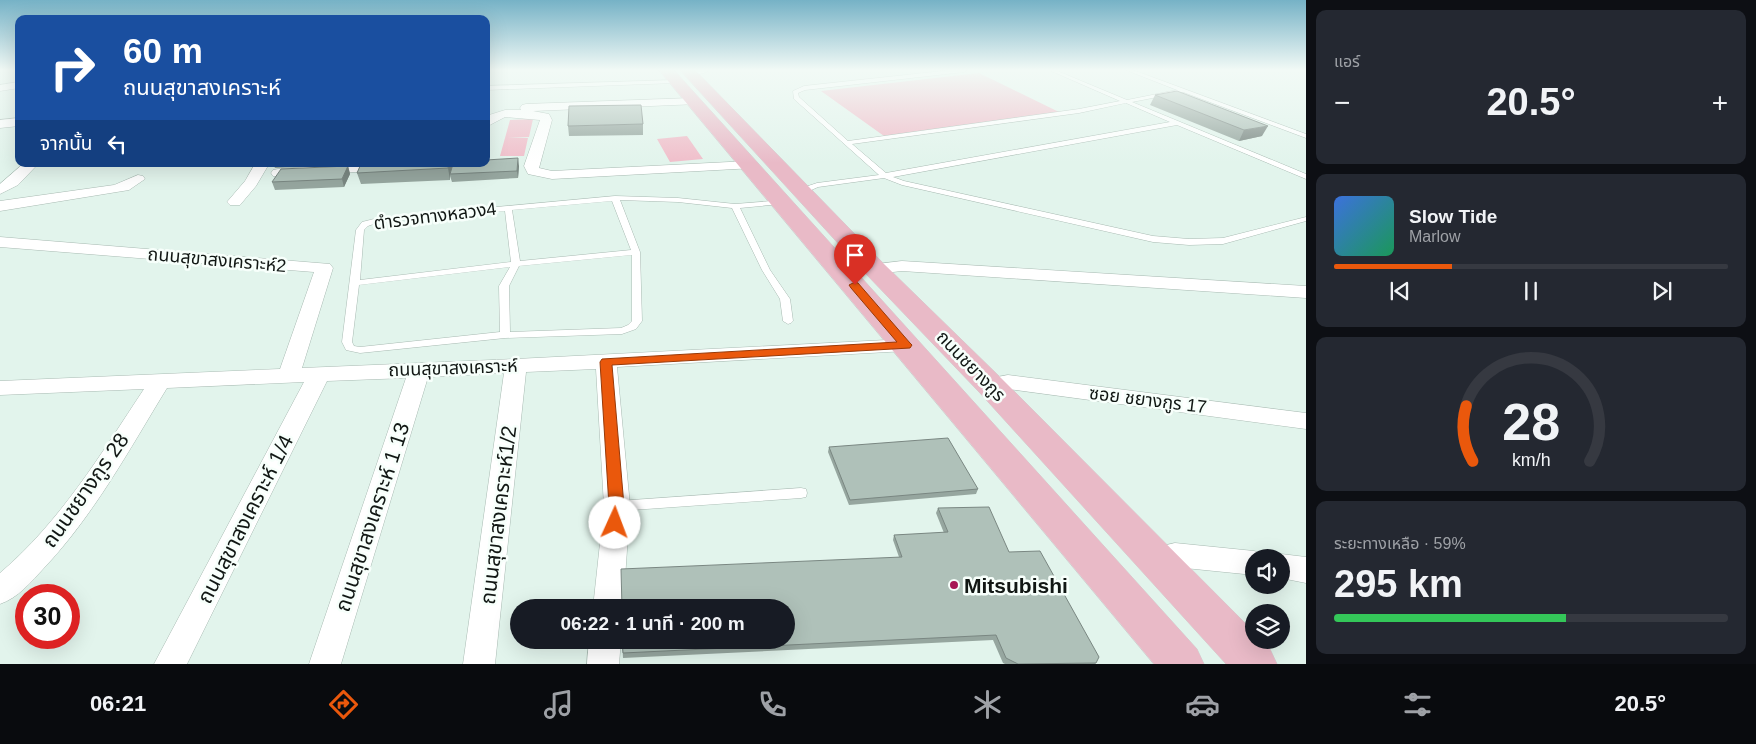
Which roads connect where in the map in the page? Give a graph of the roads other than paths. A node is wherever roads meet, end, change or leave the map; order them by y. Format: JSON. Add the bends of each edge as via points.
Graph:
{"nodes":[{"id":1,"x":708,"y":101,"type":"edge"},
{"id":2,"x":799,"y":101,"type":"edge"},
{"id":3,"x":1133,"y":101,"type":"edge"},
{"id":4,"x":1213,"y":101,"type":"edge"},
{"id":5,"x":694,"y":102,"type":"joint"},
{"id":6,"x":1128,"y":102,"type":"junction"},
{"id":7,"x":490,"y":109,"type":"edge"},
{"id":8,"x":490,"y":118,"type":"edge"},
{"id":9,"x":15,"y":122,"type":"edge"},
{"id":10,"x":1177,"y":123,"type":"junction"},
{"id":11,"x":0,"y":124,"type":"edge"},
{"id":12,"x":1306,"y":136,"type":"edge"},
{"id":13,"x":846,"y":142,"type":"junction"},
{"id":14,"x":533,"y":161,"type":"junction"},
{"id":15,"x":514,"y":162,"type":"edge"},
{"id":16,"x":750,"y":165,"type":"junction"},
{"id":17,"x":260,"y":167,"type":"edge"},
{"id":18,"x":354,"y":167,"type":"edge"},
{"id":19,"x":27,"y":168,"type":"edge"},
{"id":20,"x":278,"y":173,"type":"edge"},
{"id":21,"x":0,"y":174,"type":"edge"},
{"id":22,"x":885,"y":176,"type":"junction"},
{"id":23,"x":1306,"y":177,"type":"edge"},
{"id":24,"x":138,"y":179,"type":"dead end"},
{"id":25,"x":0,"y":190,"type":"edge"},
{"id":26,"x":786,"y":196,"type":"junction"},
{"id":27,"x":615,"y":198,"type":"junction"},
{"id":28,"x":235,"y":202,"type":"dead end"},
{"id":29,"x":0,"y":206,"type":"edge"},
{"id":30,"x":735,"y":206,"type":"junction"},
{"id":31,"x":508,"y":207,"type":"junction"},
{"id":32,"x":1306,"y":219,"type":"edge"},
{"id":33,"x":0,"y":242,"type":"edge"},
{"id":34,"x":20,"y":244,"type":"junction"},
{"id":35,"x":636,"y":252,"type":"junction"},
{"id":36,"x":0,"y":257,"type":"edge"},
{"id":37,"x":516,"y":264,"type":"junction"},
{"id":38,"x":875,"y":269,"type":"junction"},
{"id":39,"x":355,"y":283,"type":"junction"},
{"id":40,"x":1306,"y":292,"type":"edge"},
{"id":41,"x":788,"y":321,"type":"dead end"},
{"id":42,"x":505,"y":335,"type":"junction"},
{"id":43,"x":906,"y":345,"type":"junction"},
{"id":44,"x":606,"y":362,"type":"junction"},
{"id":45,"x":516,"y":366,"type":"junction"},
{"id":46,"x":419,"y":370,"type":"junction"},
{"id":47,"x":289,"y":374,"type":"junction"},
{"id":48,"x":320,"y":374,"type":"junction"},
{"id":49,"x":161,"y":380,"type":"junction"},
{"id":50,"x":990,"y":385,"type":"junction"},
{"id":51,"x":0,"y":388,"type":"edge"},
{"id":52,"x":1306,"y":421,"type":"edge"},
{"id":53,"x":801,"y":493,"type":"dead end"},
{"id":54,"x":617,"y":506,"type":"junction"},
{"id":55,"x":1156,"y":559,"type":"junction"},
{"id":56,"x":1245,"y":562,"type":"edge"},
{"id":57,"x":1290,"y":567,"type":"edge"},
{"id":58,"x":1306,"y":570,"type":"edge"},
{"id":59,"x":0,"y":591,"type":"edge"},
{"id":60,"x":609,"y":599,"type":"edge"},
{"id":61,"x":604,"y":649,"type":"edge"},
{"id":62,"x":170,"y":664,"type":"edge"},
{"id":63,"x":325,"y":664,"type":"edge"},
{"id":64,"x":480,"y":664,"type":"edge"},
{"id":65,"x":603,"y":664,"type":"edge"},
{"id":66,"x":1182,"y":664,"type":"edge"},
{"id":67,"x":1255,"y":664,"type":"edge"}],
"edges":[{"from":1,"to":26,"type":"main road","name":"ถนนชยางกูร"},
{"from":2,"to":13,"type":"lane"},
{"from":3,"to":6,"type":"lane"},
{"from":4,"to":12,"type":"lane"},
{"from":5,"to":7,"type":"street"},
{"from":5,"to":16,"type":"main road","name":"ถนนชยางกูร"},
{"from":6,"to":10,"type":"lane"},
{"from":6,"to":13,"type":"lane"},
{"from":8,"to":14,"type":"street","via":[[497,115],[544,117],[544,129]]},
{"from":9,"to":11,"type":"street"},
{"from":10,"to":22,"type":"lane"},
{"from":10,"to":23,"type":"lane"},
{"from":13,"to":22,"type":"lane"},
{"from":14,"to":15,"type":"street"},
{"from":14,"to":16,"type":"street","via":[[533,171],[552,175]]},
{"from":16,"to":26,"type":"main road","name":"ถนนชยางกูร"},
{"from":17,"to":28,"type":"street"},
{"from":18,"to":20,"type":"street"},
{"from":19,"to":21,"type":"street"},
{"from":19,"to":25,"type":"street"},
{"from":22,"to":26,"type":"lane","via":[[817,185]]},
{"from":22,"to":32,"type":"lane","via":[[902,183],[1153,239],[1223,241]]},
{"from":24,"to":29,"type":"street","via":[[114,190]]},
{"from":26,"to":30,"type":"lane"},
{"from":26,"to":38,"type":"main road","name":"ถนนชยางกูร"},
{"from":26,"to":43,"type":"main road","name":"ถนนชยางกูร"},
{"from":27,"to":30,"type":"lane"},
{"from":27,"to":31,"type":"lane"},
{"from":27,"to":35,"type":"lane"},
{"from":30,"to":41,"type":"lane","via":[[766,270],[785,299]]},
{"from":31,"to":37,"type":"lane","name":"ตำรวจทางหลวง4"},
{"from":31,"to":39,"type":"lane","name":"ตำรวจทางหลวง4","via":[[365,224],[360,230]]},
{"from":33,"to":34,"type":"street","name":"ถนนสุขาสงเคราะห์2"},
{"from":34,"to":36,"type":"street"},
{"from":34,"to":47,"type":"street","name":"ถนนสุขาสงเคราะห์2","via":[[324,268]]},
{"from":35,"to":37,"type":"lane"},
{"from":35,"to":42,"type":"lane","via":[[637,321],[632,327],[622,331]]},
{"from":37,"to":39,"type":"lane"},
{"from":37,"to":42,"type":"lane","via":[[504,286]]},
{"from":38,"to":40,"type":"street","via":[[902,266]]},
{"from":38,"to":50,"type":"main road","name":"ถนนชยางกูร"},
{"from":39,"to":42,"type":"lane","name":"ตำรวจทางหลวง4","via":[[347,342],[350,348],[384,348]]},
{"from":43,"to":44,"type":"street","name":"ถนนสุขาสงเคราะห์"},
{"from":43,"to":66,"type":"main road","name":"ถนนชยางกูร"},
{"from":44,"to":45,"type":"street","name":"ถนนสุขาสงเคราะห์"},
{"from":44,"to":54,"type":"street"},
{"from":45,"to":46,"type":"street","name":"ถนนสุขาสงเคราะห์"},
{"from":45,"to":64,"type":"street","name":"ถนนสุขาสงเคราะห์1/2"},
{"from":46,"to":48,"type":"street","name":"ถนนสุขาสงเคราะห์"},
{"from":46,"to":63,"type":"street","name":"ถนนสุขาสงเคราะห์ 1 13"},
{"from":47,"to":48,"type":"street","name":"ถนนสุขาสงเคราะห์"},
{"from":47,"to":49,"type":"street","name":"ถนนสุขาสงเคราะห์"},
{"from":48,"to":62,"type":"street","name":"ถนนสุขาสงเคราะห์ 1/4"},
{"from":49,"to":51,"type":"street","name":"ถนนสุขาสงเคราะห์"},
{"from":49,"to":59,"type":"street","name":"ถนนชยางกูร 28","via":[[66,525],[25,572]]},
{"from":50,"to":52,"type":"street","name":"ซอย ชยางกูร 17","via":[[1008,382]]},
{"from":50,"to":55,"type":"main road","name":"ถนนชยางกูร"},
{"from":53,"to":54,"type":"lane"},
{"from":54,"to":60,"type":"street"},
{"from":55,"to":56,"type":"street","via":[[1175,555]]},
{"from":55,"to":67,"type":"main road","name":"ถนนชยางกูร"},
{"from":57,"to":58,"type":"street"},
{"from":61,"to":65,"type":"street"}]}
